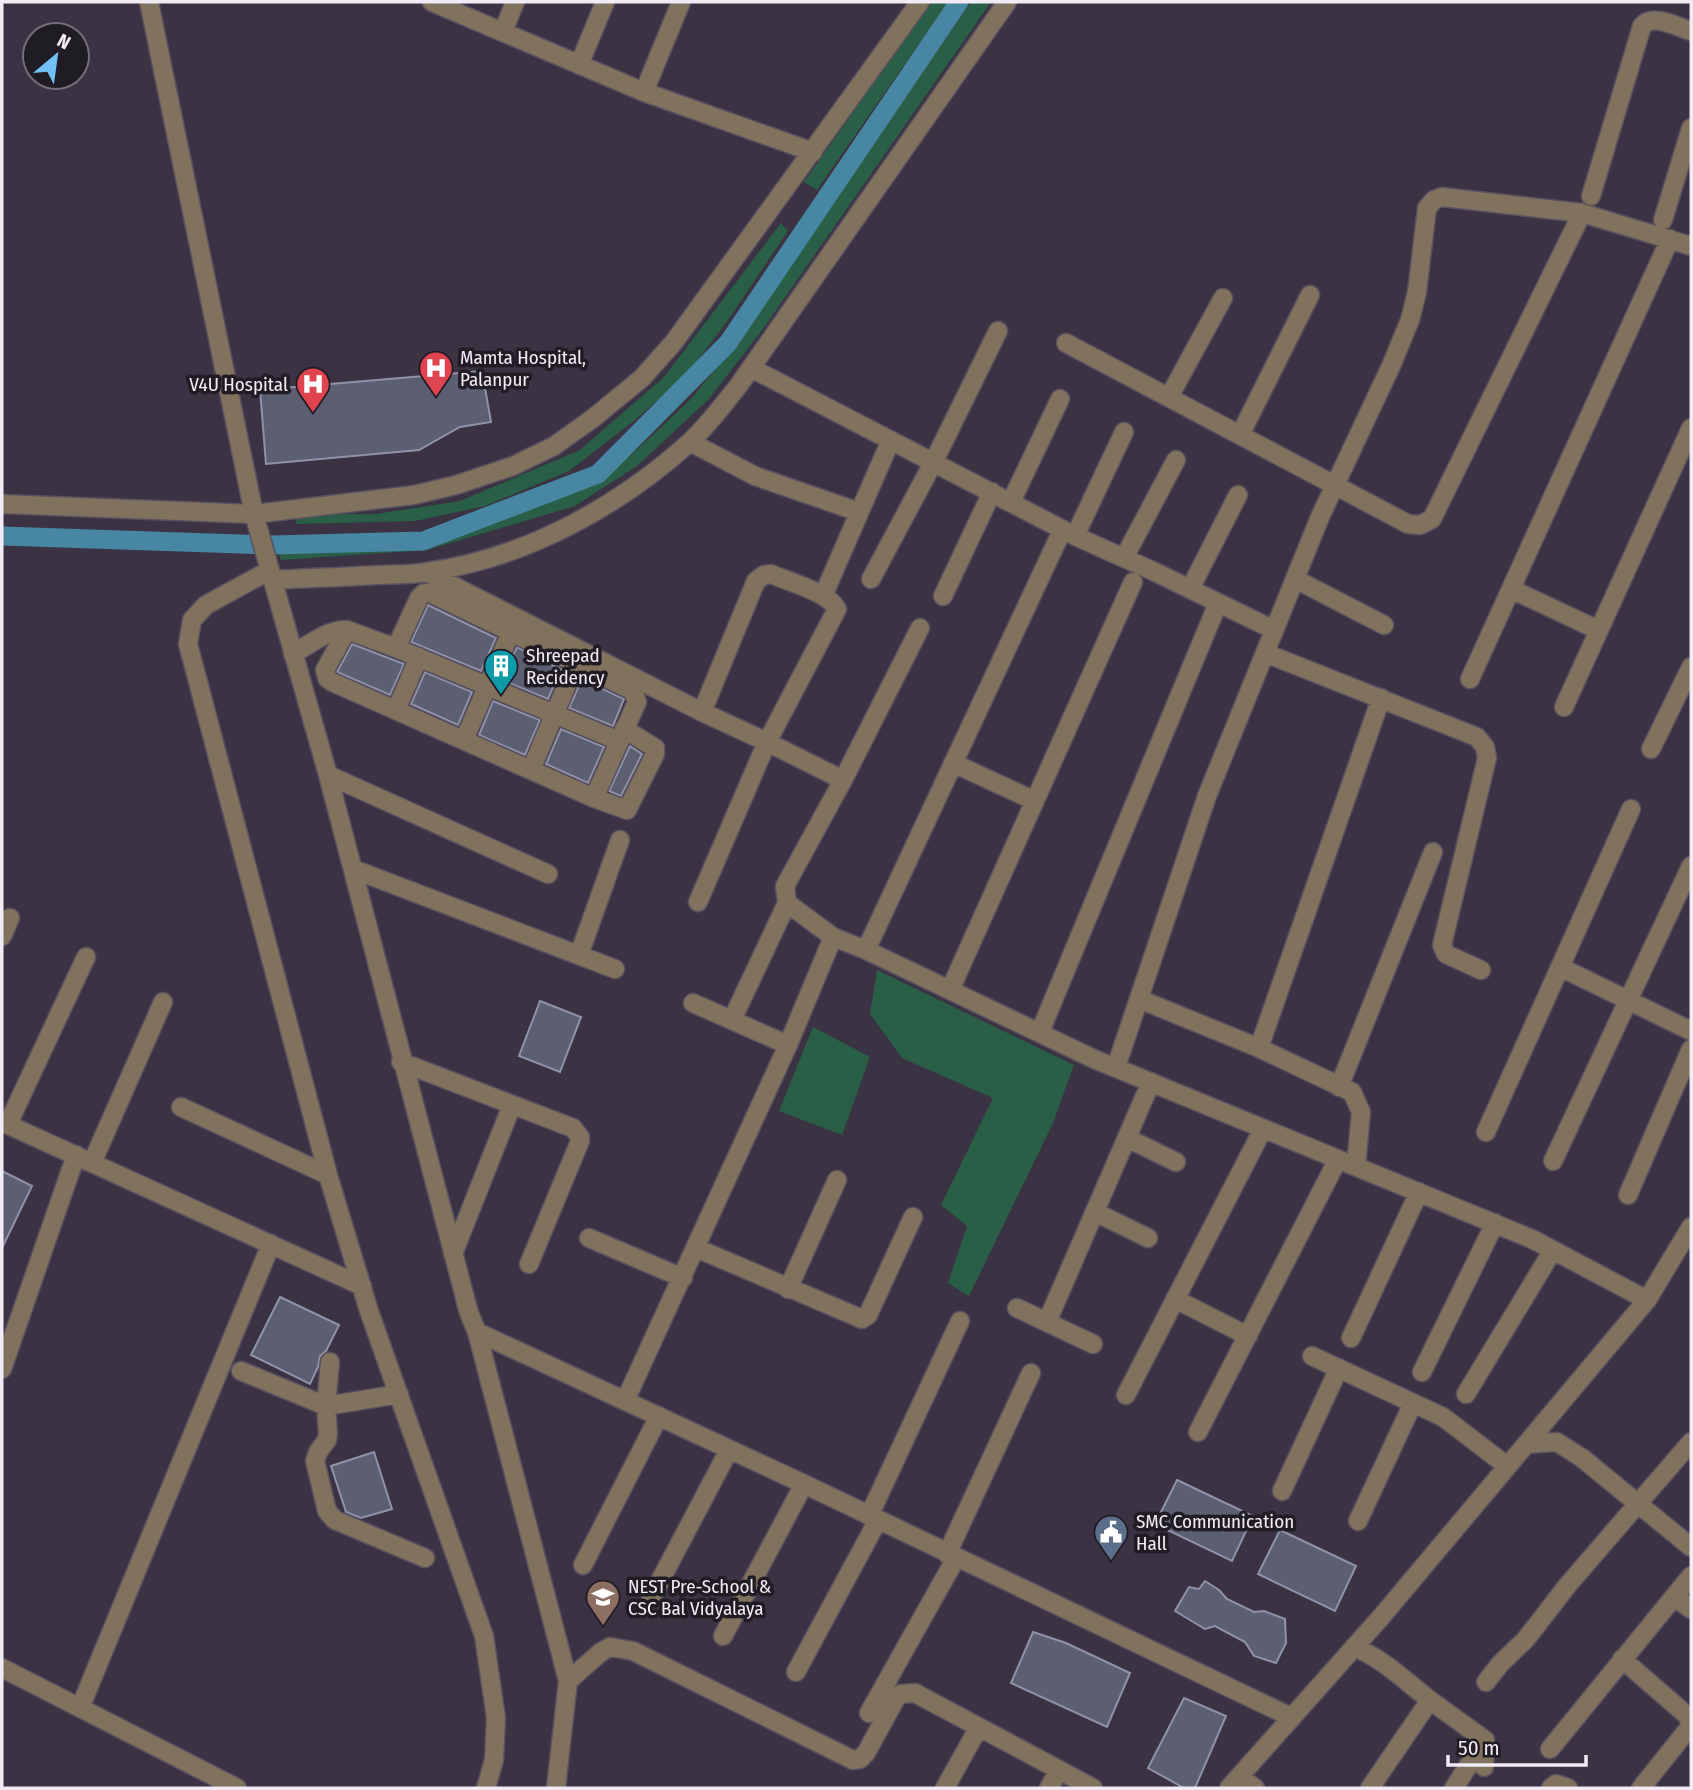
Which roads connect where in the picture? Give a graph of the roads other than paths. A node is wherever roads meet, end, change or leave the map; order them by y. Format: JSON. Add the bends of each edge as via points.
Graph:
{"nodes":[{"id":1,"x":149,"y":2,"type":"edge"},
{"id":2,"x":432,"y":2,"type":"edge"},
{"id":3,"x":515,"y":2,"type":"edge"},
{"id":4,"x":605,"y":2,"type":"edge"},
{"id":5,"x":681,"y":2,"type":"edge"},
{"id":6,"x":920,"y":2,"type":"edge"},
{"id":7,"x":1007,"y":2,"type":"edge"},
{"id":8,"x":1691,"y":31,"type":"edge"},
{"id":9,"x":503,"y":32,"type":"junction"},
{"id":10,"x":579,"y":65,"type":"junction"},
{"id":11,"x":644,"y":92,"type":"junction"},
{"id":12,"x":1691,"y":128,"type":"edge"},
{"id":13,"x":813,"y":152,"type":"junction"},
{"id":14,"x":1591,"y":196,"type":"dead end"},
{"id":15,"x":1582,"y":213,"type":"junction"},
{"id":16,"x":1662,"y":220,"type":"dead end"},
{"id":17,"x":1670,"y":239,"type":"junction"},
{"id":18,"x":1691,"y":246,"type":"edge"},
{"id":19,"x":1310,"y":295,"type":"dead end"},
{"id":20,"x":1223,"y":298,"type":"dead end"},
{"id":21,"x":998,"y":331,"type":"dead end"},
{"id":22,"x":1066,"y":343,"type":"dead end"},
{"id":23,"x":751,"y":368,"type":"junction"},
{"id":24,"x":1169,"y":397,"type":"junction"},
{"id":25,"x":1060,"y":399,"type":"dead end"},
{"id":26,"x":1691,"y":428,"type":"edge"},
{"id":27,"x":1124,"y":432,"type":"dead end"},
{"id":28,"x":1240,"y":435,"type":"junction"},
{"id":29,"x":690,"y":442,"type":"junction"},
{"id":30,"x":890,"y":442,"type":"junction"},
{"id":31,"x":1176,"y":460,"type":"dead end"},
{"id":32,"x":933,"y":463,"type":"junction"},
{"id":33,"x":1334,"y":485,"type":"junction"},
{"id":34,"x":992,"y":492,"type":"junction"},
{"id":35,"x":1238,"y":495,"type":"dead end"},
{"id":36,"x":1011,"y":502,"type":"junction"},
{"id":37,"x":2,"y":504,"type":"edge"},
{"id":38,"x":859,"y":512,"type":"junction"},
{"id":39,"x":257,"y":520,"type":"junction"},
{"id":40,"x":1067,"y":536,"type":"junction"},
{"id":41,"x":1124,"y":558,"type":"junction"},
{"id":42,"x":426,"y":572,"type":"junction"},
{"id":43,"x":271,"y":575,"type":"junction"},
{"id":44,"x":871,"y":579,"type":"dead end"},
{"id":45,"x":1295,"y":579,"type":"junction"},
{"id":46,"x":1133,"y":582,"type":"dead end"},
{"id":47,"x":1190,"y":589,"type":"junction"},
{"id":48,"x":1511,"y":589,"type":"junction"},
{"id":49,"x":823,"y":596,"type":"junction"},
{"id":50,"x":943,"y":596,"type":"dead end"},
{"id":51,"x":1218,"y":603,"type":"junction"},
{"id":52,"x":1384,"y":625,"type":"dead end"},
{"id":53,"x":920,"y":628,"type":"dead end"},
{"id":54,"x":347,"y":630,"type":"junction"},
{"id":55,"x":1274,"y":630,"type":"junction"},
{"id":56,"x":1598,"y":630,"type":"junction"},
{"id":57,"x":511,"y":632,"type":"junction"},
{"id":58,"x":396,"y":648,"type":"junction"},
{"id":59,"x":1265,"y":653,"type":"junction"},
{"id":60,"x":293,"y":654,"type":"junction"},
{"id":61,"x":419,"y":657,"type":"junction"},
{"id":62,"x":576,"y":663,"type":"junction"},
{"id":63,"x":1691,"y":667,"type":"edge"},
{"id":64,"x":1470,"y":679,"type":"dead end"},
{"id":65,"x":487,"y":687,"type":"junction"},
{"id":66,"x":1381,"y":698,"type":"junction"},
{"id":67,"x":1564,"y":707,"type":"dead end"},
{"id":68,"x":396,"y":710,"type":"junction"},
{"id":69,"x":702,"y":712,"type":"junction"},
{"id":70,"x":554,"y":714,"type":"junction"},
{"id":71,"x":622,"y":735,"type":"junction"},
{"id":72,"x":464,"y":740,"type":"junction"},
{"id":73,"x":768,"y":742,"type":"junction"},
{"id":74,"x":1651,"y":749,"type":"dead end"},
{"id":75,"x":953,"y":763,"type":"junction"},
{"id":76,"x":531,"y":770,"type":"junction"},
{"id":77,"x":328,"y":775,"type":"junction"},
{"id":78,"x":843,"y":780,"type":"junction"},
{"id":79,"x":594,"y":798,"type":"junction"},
{"id":80,"x":1035,"y":801,"type":"junction"},
{"id":81,"x":1631,"y":809,"type":"dead end"},
{"id":82,"x":620,"y":840,"type":"dead end"},
{"id":83,"x":1433,"y":852,"type":"dead end"},
{"id":84,"x":1691,"y":866,"type":"edge"},
{"id":85,"x":354,"y":869,"type":"junction"},
{"id":86,"x":548,"y":874,"type":"dead end"},
{"id":87,"x":698,"y":902,"type":"dead end"},
{"id":88,"x":786,"y":903,"type":"junction"},
{"id":89,"x":10,"y":918,"type":"dead end"},
{"id":90,"x":2,"y":936,"type":"edge"},
{"id":91,"x":833,"y":937,"type":"junction"},
{"id":92,"x":866,"y":950,"type":"junction"},
{"id":93,"x":579,"y":955,"type":"junction"},
{"id":94,"x":86,"y":957,"type":"dead end"},
{"id":95,"x":1560,"y":967,"type":"junction"},
{"id":96,"x":615,"y":969,"type":"dead end"},
{"id":97,"x":1480,"y":970,"type":"dead end"},
{"id":98,"x":950,"y":990,"type":"junction"},
{"id":99,"x":1139,"y":999,"type":"junction"},
{"id":100,"x":1628,"y":1001,"type":"junction"},
{"id":101,"x":163,"y":1002,"type":"dead end"},
{"id":102,"x":693,"y":1003,"type":"dead end"},
{"id":103,"x":732,"y":1020,"type":"junction"},
{"id":104,"x":1691,"y":1031,"type":"edge"},
{"id":105,"x":1040,"y":1032,"type":"junction"},
{"id":106,"x":788,"y":1045,"type":"junction"},
{"id":107,"x":1259,"y":1048,"type":"junction"},
{"id":108,"x":1691,"y":1049,"type":"edge"},
{"id":109,"x":401,"y":1062,"type":"junction"},
{"id":110,"x":1116,"y":1067,"type":"junction"},
{"id":111,"x":1151,"y":1082,"type":"junction"},
{"id":112,"x":1339,"y":1087,"type":"junction"},
{"id":113,"x":512,"y":1105,"type":"junction"},
{"id":114,"x":181,"y":1107,"type":"dead end"},
{"id":115,"x":5,"y":1123,"type":"edge"},
{"id":116,"x":1263,"y":1129,"type":"junction"},
{"id":117,"x":1486,"y":1132,"type":"dead end"},
{"id":118,"x":1127,"y":1138,"type":"junction"},
{"id":119,"x":84,"y":1159,"type":"junction"},
{"id":120,"x":1338,"y":1159,"type":"junction"},
{"id":121,"x":1553,"y":1161,"type":"dead end"},
{"id":122,"x":1176,"y":1162,"type":"dead end"},
{"id":123,"x":1356,"y":1166,"type":"junction"},
{"id":124,"x":328,"y":1175,"type":"junction"},
{"id":125,"x":837,"y":1180,"type":"dead end"},
{"id":126,"x":1419,"y":1192,"type":"junction"},
{"id":127,"x":1628,"y":1195,"type":"dead end"},
{"id":128,"x":1095,"y":1212,"type":"junction"},
{"id":129,"x":913,"y":1217,"type":"dead end"},
{"id":130,"x":1494,"y":1223,"type":"junction"},
{"id":131,"x":589,"y":1238,"type":"dead end"},
{"id":132,"x":1148,"y":1238,"type":"dead end"},
{"id":133,"x":1688,"y":1240,"type":"edge"},
{"id":134,"x":271,"y":1244,"type":"junction"},
{"id":135,"x":696,"y":1248,"type":"junction"},
{"id":136,"x":1553,"y":1250,"type":"junction"},
{"id":137,"x":453,"y":1254,"type":"junction"},
{"id":138,"x":529,"y":1264,"type":"dead end"},
{"id":139,"x":683,"y":1278,"type":"junction"},
{"id":140,"x":362,"y":1286,"type":"junction"},
{"id":141,"x":788,"y":1289,"type":"junction"},
{"id":142,"x":1175,"y":1299,"type":"junction"},
{"id":143,"x":1647,"y":1300,"type":"junction"},
{"id":144,"x":1017,"y":1308,"type":"dead end"},
{"id":145,"x":960,"y":1321,"type":"dead end"},
{"id":146,"x":1047,"y":1321,"type":"junction"},
{"id":147,"x":477,"y":1332,"type":"junction"},
{"id":148,"x":1248,"y":1336,"type":"junction"},
{"id":149,"x":1351,"y":1338,"type":"dead end"},
{"id":150,"x":1093,"y":1343,"type":"dead end"},
{"id":151,"x":1312,"y":1356,"type":"dead end"},
{"id":152,"x":330,"y":1362,"type":"dead end"},
{"id":153,"x":1339,"y":1368,"type":"junction"},
{"id":154,"x":2,"y":1369,"type":"edge"},
{"id":155,"x":241,"y":1371,"type":"dead end"},
{"id":156,"x":1422,"y":1372,"type":"dead end"},
{"id":157,"x":1031,"y":1373,"type":"dead end"},
{"id":158,"x":398,"y":1394,"type":"junction"},
{"id":159,"x":1466,"y":1394,"type":"dead end"},
{"id":160,"x":1126,"y":1395,"type":"dead end"},
{"id":161,"x":625,"y":1401,"type":"junction"},
{"id":162,"x":1413,"y":1403,"type":"junction"},
{"id":163,"x":326,"y":1406,"type":"junction"},
{"id":164,"x":659,"y":1416,"type":"junction"},
{"id":165,"x":1198,"y":1432,"type":"dead end"},
{"id":166,"x":1691,"y":1442,"type":"edge"},
{"id":167,"x":1526,"y":1444,"type":"junction"},
{"id":168,"x":729,"y":1450,"type":"junction"},
{"id":169,"x":1507,"y":1466,"type":"junction"},
{"id":170,"x":804,"y":1484,"type":"junction"},
{"id":171,"x":1282,"y":1491,"type":"dead end"},
{"id":172,"x":1637,"y":1505,"type":"junction"},
{"id":173,"x":874,"y":1518,"type":"junction"},
{"id":174,"x":1358,"y":1521,"type":"dead end"},
{"id":175,"x":1691,"y":1547,"type":"edge"},
{"id":176,"x":951,"y":1556,"type":"junction"},
{"id":177,"x":425,"y":1558,"type":"dead end"},
{"id":178,"x":583,"y":1565,"type":"dead end"},
{"id":179,"x":1691,"y":1576,"type":"edge"},
{"id":180,"x":1675,"y":1597,"type":"junction"},
{"id":181,"x":651,"y":1598,"type":"dead end"},
{"id":182,"x":1691,"y":1609,"type":"edge"},
{"id":183,"x":723,"y":1636,"type":"dead end"},
{"id":184,"x":1354,"y":1647,"type":"junction"},
{"id":185,"x":1622,"y":1659,"type":"junction"},
{"id":186,"x":2,"y":1668,"type":"edge"},
{"id":187,"x":796,"y":1672,"type":"dead end"},
{"id":188,"x":568,"y":1681,"type":"junction"},
{"id":189,"x":1486,"y":1682,"type":"dead end"},
{"id":190,"x":1430,"y":1700,"type":"junction"},
{"id":191,"x":80,"y":1707,"type":"junction"},
{"id":192,"x":869,"y":1713,"type":"dead end"},
{"id":193,"x":1291,"y":1717,"type":"junction"},
{"id":194,"x":979,"y":1727,"type":"junction"},
{"id":195,"x":1485,"y":1740,"type":"junction"},
{"id":196,"x":1550,"y":1749,"type":"dead end"},
{"id":197,"x":1484,"y":1767,"type":"dead end"},
{"id":198,"x":1059,"y":1770,"type":"junction"},
{"id":199,"x":1235,"y":1783,"type":"edge"},
{"id":200,"x":237,"y":1788,"type":"edge"},
{"id":201,"x":486,"y":1788,"type":"edge"},
{"id":202,"x":556,"y":1788,"type":"edge"},
{"id":203,"x":946,"y":1788,"type":"edge"},
{"id":204,"x":1049,"y":1788,"type":"edge"},
{"id":205,"x":1093,"y":1788,"type":"edge"},
{"id":206,"x":1255,"y":1788,"type":"edge"},
{"id":207,"x":1370,"y":1788,"type":"edge"},
{"id":208,"x":1454,"y":1788,"type":"edge"},
{"id":209,"x":1551,"y":1788,"type":"edge"},
{"id":210,"x":1568,"y":1788,"type":"edge"},
{"id":211,"x":1641,"y":1788,"type":"edge"}],
"edges":[{"from":1,"to":39,"type":"street"},
{"from":2,"to":9,"type":"street"},
{"from":3,"to":9,"type":"street"},
{"from":4,"to":10,"type":"street"},
{"from":5,"to":11,"type":"street"},
{"from":6,"to":13,"type":"street"},
{"from":7,"to":23,"type":"street"},
{"from":8,"to":14,"type":"street","via":[[1653,20],[1642,26]]},
{"from":9,"to":10,"type":"street"},
{"from":10,"to":11,"type":"street"},
{"from":11,"to":13,"type":"street"},
{"from":12,"to":16,"type":"street"},
{"from":13,"to":39,"type":"street","via":[[674,342],[642,378],[554,446],[513,466],[435,490]]},
{"from":15,"to":17,"type":"street"},
{"from":15,"to":33,"type":"street","via":[[1432,519],[1408,524]]},
{"from":15,"to":33,"type":"street","via":[[1442,197],[1434,200],[1427,208],[1410,320]]},
{"from":17,"to":18,"type":"street"},
{"from":17,"to":48,"type":"street"},
{"from":19,"to":28,"type":"street"},
{"from":20,"to":24,"type":"street"},
{"from":21,"to":32,"type":"street"},
{"from":22,"to":24,"type":"street"},
{"from":23,"to":29,"type":"street"},
{"from":23,"to":30,"type":"street"},
{"from":24,"to":28,"type":"street"},
{"from":25,"to":36,"type":"street"},
{"from":26,"to":56,"type":"street"},
{"from":27,"to":40,"type":"street"},
{"from":28,"to":33,"type":"street"},
{"from":29,"to":38,"type":"street","via":[[755,476]]},
{"from":29,"to":42,"type":"street","via":[[636,486],[580,520],[509,552]]},
{"from":30,"to":32,"type":"street"},
{"from":30,"to":38,"type":"street"},
{"from":31,"to":41,"type":"street"},
{"from":32,"to":34,"type":"street"},
{"from":32,"to":44,"type":"street"},
{"from":33,"to":45,"type":"street"},
{"from":34,"to":36,"type":"street"},
{"from":34,"to":50,"type":"street"},
{"from":35,"to":47,"type":"street"},
{"from":36,"to":40,"type":"street"},
{"from":37,"to":39,"type":"street"},
{"from":38,"to":49,"type":"street"},
{"from":39,"to":43,"type":"street"},
{"from":40,"to":41,"type":"street"},
{"from":40,"to":75,"type":"street"},
{"from":41,"to":47,"type":"street"},
{"from":42,"to":43,"type":"street"},
{"from":42,"to":69,"type":"street"},
{"from":43,"to":60,"type":"street"},
{"from":43,"to":124,"type":"street","via":[[206,605],[191,620],[188,644]]},
{"from":45,"to":52,"type":"street"},
{"from":45,"to":55,"type":"street"},
{"from":46,"to":80,"type":"street"},
{"from":47,"to":51,"type":"street"},
{"from":48,"to":56,"type":"street"},
{"from":48,"to":64,"type":"street"},
{"from":49,"to":69,"type":"street","via":[[771,574],[756,581]]},
{"from":49,"to":73,"type":"street","via":[[837,609]]},
{"from":51,"to":55,"type":"street"},
{"from":51,"to":105,"type":"street"},
{"from":53,"to":78,"type":"street"},
{"from":54,"to":58,"type":"street"},
{"from":54,"to":60,"type":"street","via":[[330,633]]},
{"from":54,"to":68,"type":"street","via":[[325,670],[327,678]]},
{"from":55,"to":59,"type":"street"},
{"from":56,"to":67,"type":"street"},
{"from":57,"to":58,"type":"street","via":[[424,593]]},
{"from":57,"to":62,"type":"street"},
{"from":57,"to":65,"type":"street"},
{"from":58,"to":61,"type":"street"},
{"from":59,"to":66,"type":"street"},
{"from":59,"to":99,"type":"street","via":[[1208,796]]},
{"from":60,"to":77,"type":"street"},
{"from":61,"to":65,"type":"street"},
{"from":61,"to":68,"type":"street"},
{"from":62,"to":70,"type":"street"},
{"from":62,"to":71,"type":"street","via":[[633,691],[637,702]]},
{"from":63,"to":74,"type":"street"},
{"from":65,"to":70,"type":"street"},
{"from":65,"to":72,"type":"street"},
{"from":66,"to":97,"type":"street","via":[[1477,737],[1485,747],[1487,758],[1442,945],[1446,954]]},
{"from":66,"to":107,"type":"street"},
{"from":68,"to":72,"type":"street"},
{"from":69,"to":73,"type":"street"},
{"from":70,"to":71,"type":"street"},
{"from":70,"to":76,"type":"street"},
{"from":71,"to":79,"type":"street"},
{"from":71,"to":79,"type":"street","via":[[652,744],[654,754],[627,810]]},
{"from":72,"to":76,"type":"street"},
{"from":73,"to":78,"type":"street"},
{"from":73,"to":87,"type":"street"},
{"from":75,"to":80,"type":"street"},
{"from":75,"to":92,"type":"street"},
{"from":76,"to":79,"type":"street"},
{"from":77,"to":85,"type":"street"},
{"from":77,"to":86,"type":"street"},
{"from":78,"to":88,"type":"street","via":[[785,886]]},
{"from":80,"to":98,"type":"street"},
{"from":81,"to":95,"type":"street"},
{"from":82,"to":93,"type":"street"},
{"from":83,"to":112,"type":"street"},
{"from":84,"to":100,"type":"street"},
{"from":85,"to":93,"type":"street"},
{"from":85,"to":109,"type":"street"},
{"from":88,"to":91,"type":"street"},
{"from":88,"to":103,"type":"street"},
{"from":89,"to":90,"type":"street"},
{"from":91,"to":92,"type":"street"},
{"from":91,"to":106,"type":"street"},
{"from":92,"to":98,"type":"street"},
{"from":93,"to":96,"type":"street"},
{"from":94,"to":115,"type":"street"},
{"from":95,"to":100,"type":"street"},
{"from":95,"to":117,"type":"street"},
{"from":98,"to":105,"type":"street"},
{"from":99,"to":107,"type":"street"},
{"from":99,"to":110,"type":"street"},
{"from":100,"to":104,"type":"street"},
{"from":100,"to":121,"type":"street"},
{"from":101,"to":119,"type":"street"},
{"from":102,"to":103,"type":"street"},
{"from":103,"to":106,"type":"street"},
{"from":105,"to":110,"type":"street"},
{"from":106,"to":135,"type":"street"},
{"from":107,"to":112,"type":"street"},
{"from":108,"to":127,"type":"street"},
{"from":109,"to":113,"type":"street"},
{"from":109,"to":137,"type":"street"},
{"from":110,"to":111,"type":"street"},
{"from":111,"to":116,"type":"street"},
{"from":111,"to":118,"type":"street"},
{"from":112,"to":123,"type":"street","via":[[1352,1092],[1361,1112]]},
{"from":113,"to":137,"type":"street"},
{"from":113,"to":138,"type":"street","via":[[573,1128],[580,1136]]},
{"from":114,"to":124,"type":"street"},
{"from":115,"to":119,"type":"street"},
{"from":116,"to":120,"type":"street"},
{"from":116,"to":142,"type":"street"},
{"from":118,"to":122,"type":"street"},
{"from":118,"to":128,"type":"street"},
{"from":119,"to":134,"type":"street"},
{"from":119,"to":154,"type":"street"},
{"from":120,"to":123,"type":"street"},
{"from":120,"to":148,"type":"street"},
{"from":123,"to":126,"type":"street"},
{"from":124,"to":140,"type":"street"},
{"from":125,"to":141,"type":"street"},
{"from":126,"to":130,"type":"street"},
{"from":126,"to":149,"type":"street"},
{"from":128,"to":132,"type":"street"},
{"from":128,"to":146,"type":"street"},
{"from":129,"to":141,"type":"street","via":[[862,1320]]},
{"from":130,"to":136,"type":"street"},
{"from":130,"to":156,"type":"street"},
{"from":131,"to":139,"type":"street"},
{"from":133,"to":143,"type":"street"},
{"from":134,"to":140,"type":"street"},
{"from":134,"to":191,"type":"street"},
{"from":135,"to":139,"type":"street"},
{"from":135,"to":141,"type":"street"},
{"from":136,"to":143,"type":"street"},
{"from":136,"to":159,"type":"street"},
{"from":137,"to":147,"type":"street"},
{"from":139,"to":161,"type":"street"},
{"from":140,"to":158,"type":"street"},
{"from":142,"to":148,"type":"street"},
{"from":142,"to":160,"type":"street"},
{"from":143,"to":167,"type":"street"},
{"from":144,"to":146,"type":"street"},
{"from":145,"to":173,"type":"street"},
{"from":146,"to":150,"type":"street"},
{"from":147,"to":161,"type":"street"},
{"from":147,"to":188,"type":"street"},
{"from":148,"to":165,"type":"street"},
{"from":151,"to":153,"type":"street"},
{"from":152,"to":163,"type":"street"},
{"from":153,"to":162,"type":"street"},
{"from":153,"to":171,"type":"street"},
{"from":155,"to":163,"type":"street"},
{"from":157,"to":176,"type":"street"},
{"from":158,"to":163,"type":"street"},
{"from":158,"to":201,"type":"street","via":[[484,1636],[496,1718],[494,1760]]},
{"from":161,"to":164,"type":"street"},
{"from":162,"to":169,"type":"street","via":[[1450,1421]]},
{"from":162,"to":174,"type":"street"},
{"from":163,"to":177,"type":"street","via":[[327,1440],[315,1461],[327,1511],[335,1520]]},
{"from":164,"to":168,"type":"street"},
{"from":164,"to":178,"type":"street"},
{"from":166,"to":172,"type":"street"},
{"from":167,"to":169,"type":"street"},
{"from":167,"to":172,"type":"street","via":[[1557,1442]]},
{"from":168,"to":170,"type":"street"},
{"from":168,"to":181,"type":"street"},
{"from":169,"to":184,"type":"street"},
{"from":170,"to":173,"type":"street"},
{"from":170,"to":183,"type":"street"},
{"from":172,"to":175,"type":"street"},
{"from":172,"to":189,"type":"street"},
{"from":173,"to":176,"type":"street"},
{"from":173,"to":187,"type":"street"},
{"from":176,"to":192,"type":"street"},
{"from":176,"to":193,"type":"street"},
{"from":179,"to":180,"type":"street"},
{"from":180,"to":182,"type":"street"},
{"from":180,"to":185,"type":"street"},
{"from":184,"to":190,"type":"street","via":[[1387,1664]]},
{"from":184,"to":193,"type":"street"},
{"from":185,"to":196,"type":"street"},
{"from":185,"to":211,"type":"street","via":[[1690,1718],[1689,1728]]},
{"from":186,"to":191,"type":"street"},
{"from":188,"to":194,"type":"street","via":[[611,1647],[633,1651],[853,1760],[866,1753],[901,1694],[915,1693]]},
{"from":188,"to":202,"type":"street"},
{"from":190,"to":195,"type":"street"},
{"from":190,"to":207,"type":"street"},
{"from":191,"to":200,"type":"street"},
{"from":193,"to":199,"type":"street"},
{"from":194,"to":198,"type":"street"},
{"from":194,"to":203,"type":"street"},
{"from":195,"to":197,"type":"street"},
{"from":195,"to":208,"type":"street"},
{"from":198,"to":204,"type":"street"},
{"from":198,"to":205,"type":"street"},
{"from":199,"to":206,"type":"street"},
{"from":209,"to":210,"type":"street","via":[[1556,1784]]}]}
